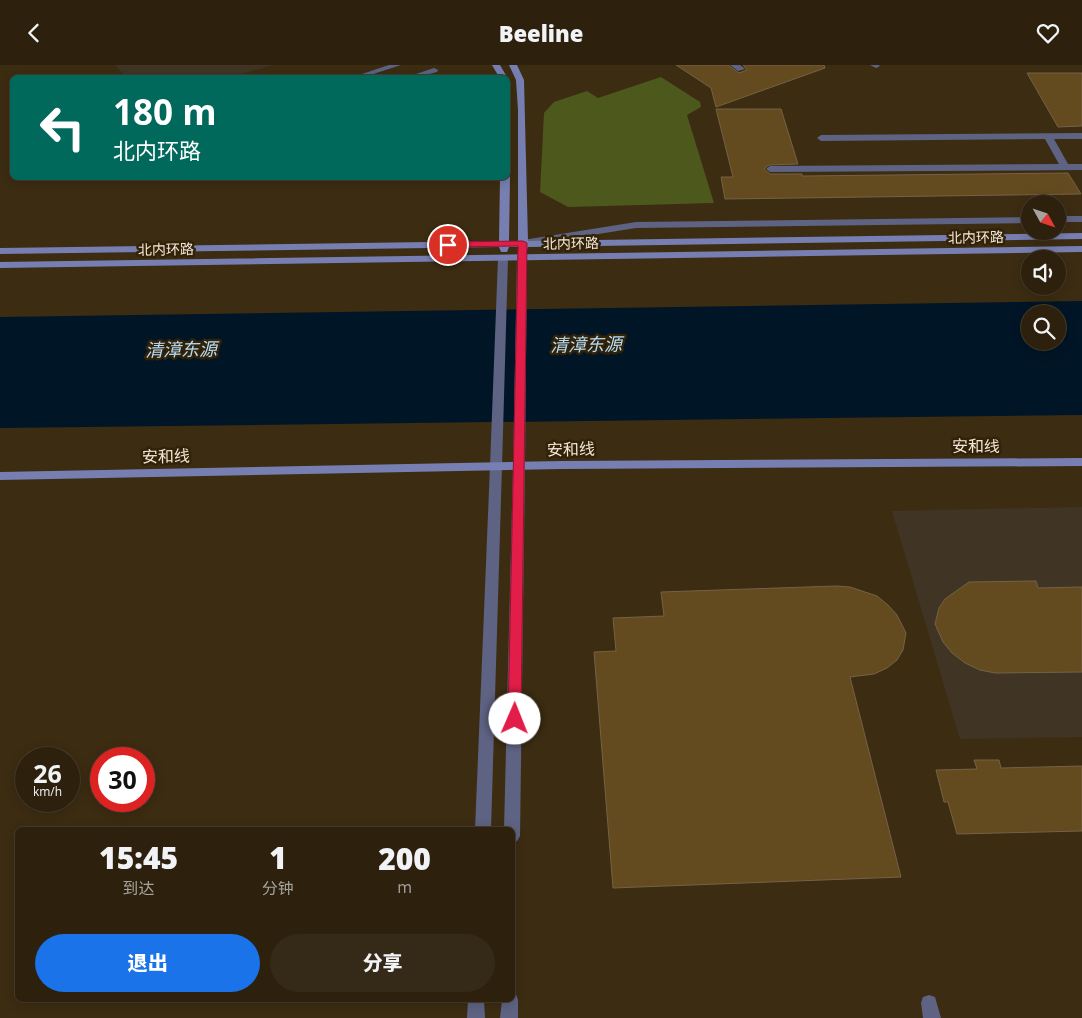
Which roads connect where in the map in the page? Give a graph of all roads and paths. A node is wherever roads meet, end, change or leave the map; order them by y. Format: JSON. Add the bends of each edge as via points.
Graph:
{"nodes":[{"id":1,"x":397,"y":65,"type":"edge"},
{"id":2,"x":427,"y":65,"type":"edge"},
{"id":3,"x":513,"y":65,"type":"edge"},
{"id":4,"x":364,"y":75,"type":"edge"},
{"id":5,"x":418,"y":75,"type":"edge"},
{"id":6,"x":1048,"y":136,"type":"junction"},
{"id":7,"x":1082,"y":136,"type":"edge"},
{"id":8,"x":821,"y":138,"type":"dead end"},
{"id":9,"x":1066,"y":167,"type":"junction"},
{"id":10,"x":1082,"y":168,"type":"edge"},
{"id":11,"x":770,"y":169,"type":"dead end"},
{"id":12,"x":505,"y":180,"type":"edge"},
{"id":13,"x":1066,"y":219,"type":"edge"},
{"id":14,"x":1082,"y":219,"type":"edge"},
{"id":15,"x":1021,"y":220,"type":"edge"},
{"id":16,"x":1082,"y":236,"type":"edge"},
{"id":17,"x":523,"y":243,"type":"junction"},
{"id":18,"x":504,"y":244,"type":"junction"},
{"id":19,"x":1082,"y":249,"type":"edge"},
{"id":20,"x":0,"y":251,"type":"edge"},
{"id":21,"x":522,"y":257,"type":"junction"},
{"id":22,"x":504,"y":258,"type":"junction"},
{"id":23,"x":0,"y":265,"type":"edge"},
{"id":24,"x":1082,"y":462,"type":"edge"},
{"id":25,"x":496,"y":466,"type":"junction"},
{"id":26,"x":519,"y":466,"type":"junction"},
{"id":27,"x":0,"y":476,"type":"edge"},
{"id":28,"x":482,"y":827,"type":"edge"},
{"id":29,"x":512,"y":827,"type":"edge"},
{"id":30,"x":476,"y":1002,"type":"edge"},
{"id":31,"x":510,"y":1002,"type":"edge"},
{"id":32,"x":476,"y":1018,"type":"edge"},
{"id":33,"x":509,"y":1018,"type":"edge"}],
"edges":[{"from":1,"to":4,"type":"street"},
{"from":2,"to":5,"type":"street","via":[[434,70]]},
{"from":3,"to":17,"type":"main road","via":[[520,80],[522,110]]},
{"from":6,"to":7,"type":"street"},
{"from":6,"to":8,"type":"street"},
{"from":6,"to":9,"type":"street"},
{"from":9,"to":10,"type":"street"},
{"from":9,"to":11,"type":"street"},
{"from":12,"to":18,"type":"main road"},
{"from":13,"to":14,"type":"street"},
{"from":15,"to":17,"type":"street","via":[[636,225]]},
{"from":16,"to":17,"type":"main road","name":"北内环路"},
{"from":17,"to":18,"type":"main road","name":"北内环路"},
{"from":17,"to":21,"type":"main road"},
{"from":18,"to":20,"type":"main road","name":"北内环路"},
{"from":18,"to":22,"type":"main road"},
{"from":19,"to":21,"type":"main road","name":"北内环路"},
{"from":21,"to":22,"type":"main road","name":"北内环路"},
{"from":21,"to":26,"type":"street"},
{"from":22,"to":23,"type":"main road","name":"北内环路"},
{"from":22,"to":25,"type":"street"},
{"from":24,"to":26,"type":"main road","name":"安和线"},
{"from":25,"to":26,"type":"main road","name":"安和线"},
{"from":25,"to":27,"type":"main road","name":"安和线"},
{"from":25,"to":28,"type":"street"},
{"from":26,"to":29,"type":"street"},
{"from":30,"to":32,"type":"street"},
{"from":31,"to":33,"type":"street"}]}
